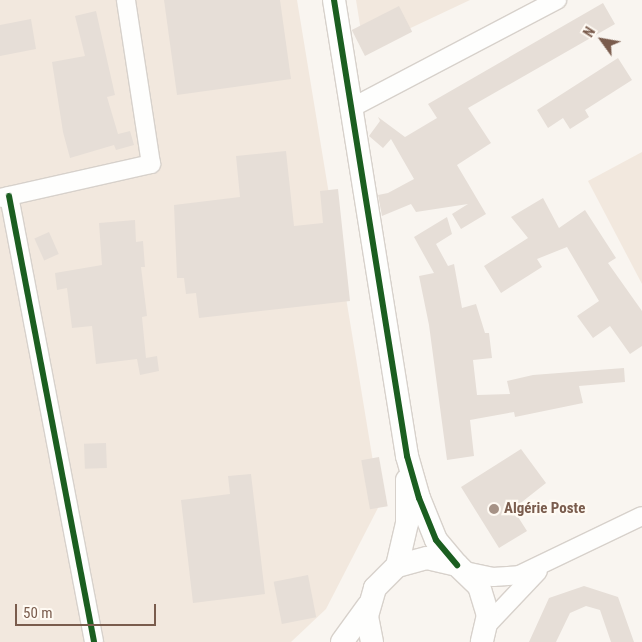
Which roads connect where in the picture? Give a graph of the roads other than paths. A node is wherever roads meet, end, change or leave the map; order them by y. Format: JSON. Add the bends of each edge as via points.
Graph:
{"nodes":[{"id":1,"x":126,"y":0,"type":"edge"},
{"id":2,"x":334,"y":0,"type":"edge"},
{"id":3,"x":557,"y":0,"type":"edge"},
{"id":4,"x":351,"y":108,"type":"junction"},
{"id":5,"x":5,"y":197,"type":"edge"},
{"id":6,"x":408,"y":456,"type":"junction"},
{"id":7,"x":642,"y":516,"type":"edge"},
{"id":8,"x":397,"y":566,"type":"junction"},
{"id":9,"x":543,"y":566,"type":"junction"},
{"id":10,"x":461,"y":568,"type":"junction"},
{"id":11,"x":368,"y":606,"type":"junction"},
{"id":12,"x":485,"y":634,"type":"edge"},
{"id":13,"x":94,"y":642,"type":"edge"},
{"id":14,"x":342,"y":642,"type":"edge"},
{"id":15,"x":372,"y":642,"type":"edge"}],
"edges":[{"from":1,"to":5,"type":"street","via":[[151,164]]},
{"from":2,"to":4,"type":"street"},
{"from":3,"to":4,"type":"street"},
{"from":4,"to":6,"type":"street"},
{"from":5,"to":13,"type":"street"},
{"from":6,"to":8,"type":"street","via":[[407,523]]},
{"from":6,"to":10,"type":"street","via":[[419,498],[436,540]]},
{"from":7,"to":9,"type":"street"},
{"from":8,"to":10,"type":"street","via":[[427,558]]},
{"from":8,"to":11,"type":"street","via":[[375,588]]},
{"from":9,"to":10,"type":"street","via":[[506,576]]},
{"from":9,"to":12,"type":"street"},
{"from":10,"to":12,"type":"street","via":[[483,595]]},
{"from":11,"to":14,"type":"street"},
{"from":11,"to":15,"type":"street","via":[[367,626]]}]}
